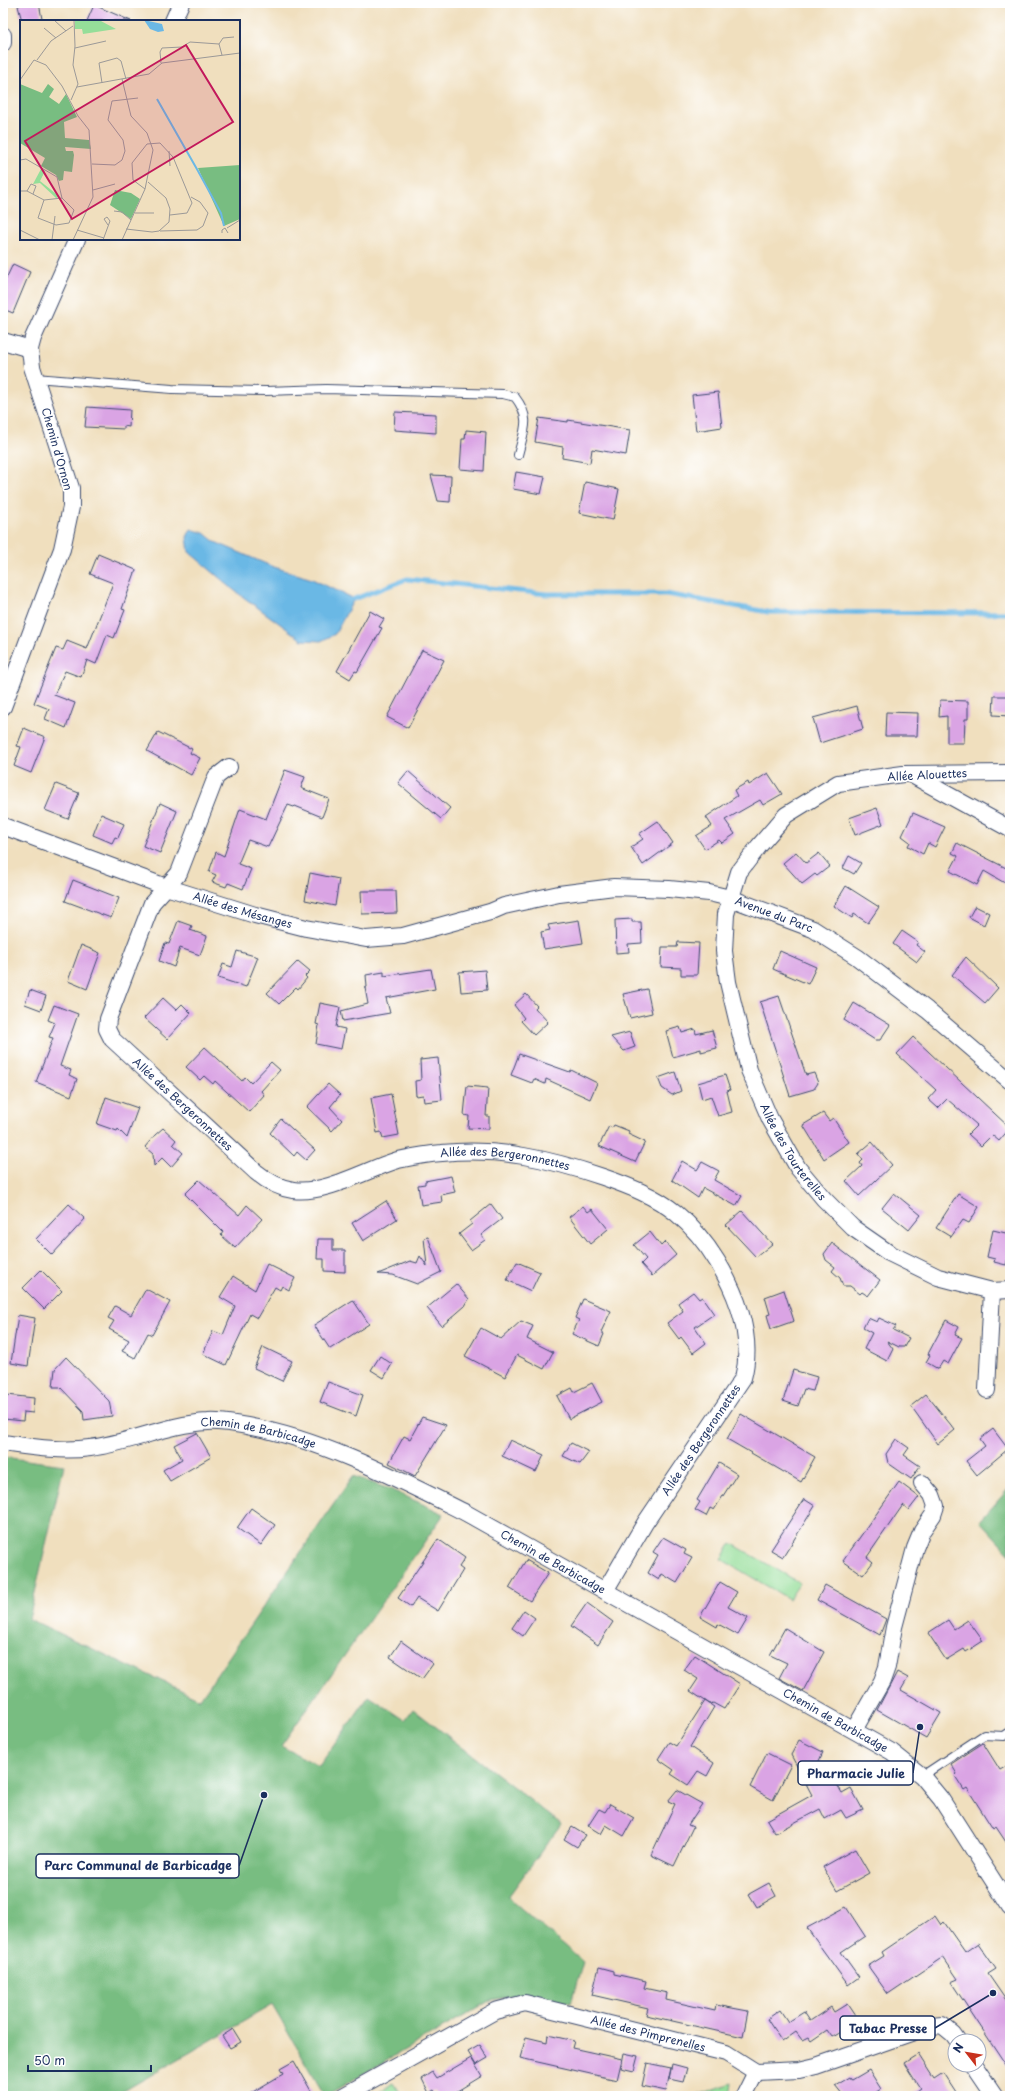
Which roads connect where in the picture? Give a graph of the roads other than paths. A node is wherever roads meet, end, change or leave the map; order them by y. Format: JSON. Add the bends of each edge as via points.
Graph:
{"nodes":[{"id":1,"x":181,"y":3,"type":"edge"},
{"id":2,"x":173,"y":20,"type":"edge"},
{"id":3,"x":3,"y":35,"type":"edge"},
{"id":4,"x":3,"y":43,"type":"edge"},
{"id":5,"x":77,"y":240,"type":"edge"},
{"id":6,"x":3,"y":341,"type":"edge"},
{"id":7,"x":30,"y":349,"type":"junction"},
{"id":8,"x":35,"y":378,"type":"junction"},
{"id":9,"x":518,"y":455,"type":"dead end"},
{"id":10,"x":3,"y":707,"type":"edge"},
{"id":11,"x":229,"y":767,"type":"dead end"},
{"id":12,"x":1010,"y":773,"type":"edge"},
{"id":13,"x":912,"y":775,"type":"junction"},
{"id":14,"x":3,"y":826,"type":"edge"},
{"id":15,"x":1010,"y":829,"type":"edge"},
{"id":16,"x":166,"y":887,"type":"junction"},
{"id":17,"x":730,"y":898,"type":"junction"},
{"id":18,"x":490,"y":912,"type":"joint"},
{"id":19,"x":1010,"y":1081,"type":"edge"},
{"id":20,"x":1010,"y":1290,"type":"edge"},
{"id":21,"x":992,"y":1291,"type":"junction"},
{"id":22,"x":987,"y":1390,"type":"dead end"},
{"id":23,"x":3,"y":1443,"type":"edge"},
{"id":24,"x":922,"y":1483,"type":"dead end"},
{"id":25,"x":605,"y":1591,"type":"junction"},
{"id":26,"x":854,"y":1730,"type":"junction"},
{"id":27,"x":1010,"y":1732,"type":"edge"},
{"id":28,"x":922,"y":1776,"type":"junction"},
{"id":29,"x":1010,"y":1907,"type":"edge"},
{"id":30,"x":952,"y":2033,"type":"edge"},
{"id":31,"x":756,"y":2072,"type":"junction"},
{"id":32,"x":979,"y":2073,"type":"edge"},
{"id":33,"x":343,"y":2096,"type":"edge"},
{"id":34,"x":744,"y":2096,"type":"edge"},
{"id":35,"x":995,"y":2096,"type":"edge"}],
"edges":[{"from":1,"to":2,"type":"street"},
{"from":3,"to":4,"type":"street"},
{"from":5,"to":7,"type":"street","name":"Chemin d'Ornon"},
{"from":6,"to":7,"type":"street"},
{"from":7,"to":8,"type":"street","name":"Chemin d'Ornon"},
{"from":8,"to":9,"type":"lane","via":[[180,389],[326,389],[503,394],[515,397],[524,408],[526,422]]},
{"from":8,"to":10,"type":"street","name":"Chemin d'Ornon","via":[[71,488],[71,507],[62,549]]},
{"from":11,"to":16,"type":"street","name":"Allée des Bergeronnettes","via":[[216,777],[179,873]]},
{"from":12,"to":13,"type":"street","name":"Allée Alouettes"},
{"from":13,"to":15,"type":"street"},
{"from":13,"to":17,"type":"street","name":"Allée Alouettes","via":[[838,783],[786,816],[740,872]]},
{"from":14,"to":16,"type":"street","name":"Allée des Mésanges"},
{"from":16,"to":18,"type":"street","name":"Allée des Mésanges","via":[[255,915],[366,939],[403,936]]},
{"from":16,"to":25,"type":"street","name":"Allée des Bergeronnettes","via":[[152,903],[108,1020],[107,1029],[112,1039],[265,1179],[285,1188],[306,1190],[399,1160],[442,1153],[478,1151],[520,1154],[574,1167],[648,1195],[677,1214],[705,1241],[713,1253],[734,1293],[743,1321],[746,1346],[743,1378],[645,1522]]},
{"from":17,"to":18,"type":"street","name":"Avenue du Parc","via":[[669,889],[614,887],[560,894],[504,906]]},
{"from":17,"to":19,"type":"street","name":"Avenue du Parc","via":[[813,929],[851,953],[927,1010]]},
{"from":17,"to":21,"type":"street","name":"Allée des Tourterelles","via":[[726,914],[724,950],[728,982],[749,1070],[770,1119],[798,1168],[853,1228],[889,1253],[938,1277]]},
{"from":20,"to":21,"type":"street","name":"Allée des Tourterelles"},
{"from":21,"to":22,"type":"street"},
{"from":23,"to":25,"type":"street","name":"Chemin de Barbicadge","via":[[54,1449],[90,1448],[123,1442],[183,1425],[211,1422],[271,1431],[356,1461],[421,1490]]},
{"from":24,"to":26,"type":"street","via":[[932,1495],[936,1506],[915,1548],[882,1681]]},
{"from":25,"to":26,"type":"street","name":"Chemin de Barbicadge"},
{"from":26,"to":28,"type":"street","name":"Chemin de Barbicadge","via":[[892,1752]]},
{"from":27,"to":28,"type":"lane","via":[[1004,1736],[984,1735]]},
{"from":28,"to":29,"type":"street","name":"Chemin de Barbicadge","via":[[941,1799]]},
{"from":30,"to":31,"type":"street","via":[[942,2026],[931,2026],[816,2066],[799,2070]]},
{"from":31,"to":33,"type":"street","name":"Allée des Pimprenelles","via":[[726,2053],[525,2003],[495,2011]]},
{"from":31,"to":34,"type":"street"},
{"from":32,"to":35,"type":"street"}]}
